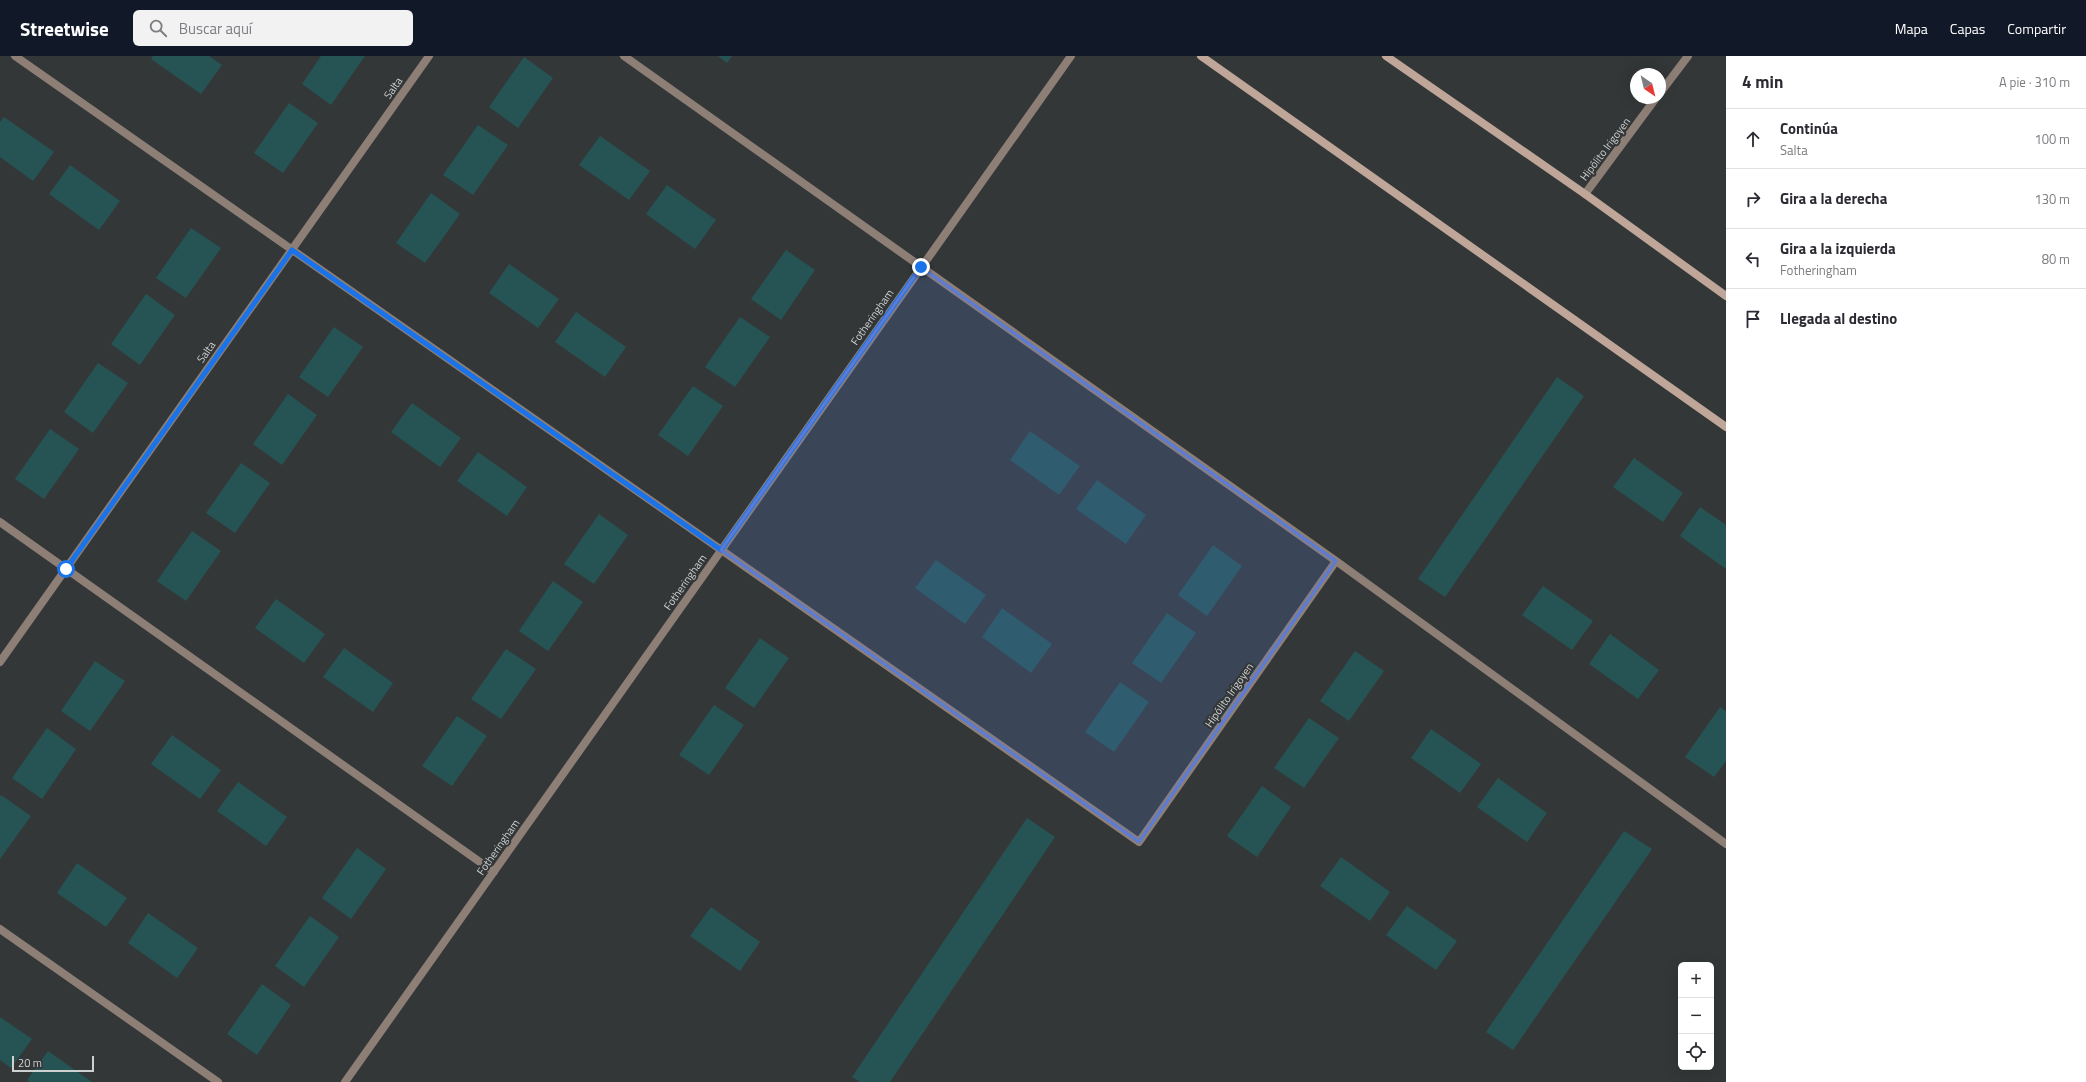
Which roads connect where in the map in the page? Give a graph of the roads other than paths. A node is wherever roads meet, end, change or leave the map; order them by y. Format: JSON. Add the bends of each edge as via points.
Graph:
{"nodes":[{"id":1,"x":15,"y":56,"type":"edge"},
{"id":2,"x":429,"y":56,"type":"edge"},
{"id":3,"x":624,"y":56,"type":"edge"},
{"id":4,"x":1071,"y":56,"type":"edge"},
{"id":5,"x":1201,"y":56,"type":"edge"},
{"id":6,"x":1386,"y":56,"type":"edge"},
{"id":7,"x":1688,"y":56,"type":"edge"},
{"id":8,"x":1666,"y":85,"type":"edge"},
{"id":9,"x":1652,"y":104,"type":"edge"},
{"id":10,"x":1585,"y":194,"type":"junction"},
{"id":11,"x":292,"y":250,"type":"junction"},
{"id":12,"x":921,"y":267,"type":"junction"},
{"id":13,"x":1726,"y":296,"type":"edge"},
{"id":14,"x":1726,"y":427,"type":"edge"},
{"id":15,"x":0,"y":522,"type":"edge"},
{"id":16,"x":721,"y":550,"type":"junction"},
{"id":17,"x":1336,"y":561,"type":"junction"},
{"id":18,"x":66,"y":569,"type":"junction"},
{"id":19,"x":0,"y":662,"type":"edge"},
{"id":20,"x":1726,"y":844,"type":"edge"},
{"id":21,"x":494,"y":872,"type":"junction"},
{"id":22,"x":0,"y":929,"type":"edge"},
{"id":23,"x":218,"y":1082,"type":"edge"},
{"id":24,"x":345,"y":1082,"type":"edge"}],
"edges":[{"from":1,"to":11,"type":"street"},
{"from":2,"to":11,"type":"street","name":"Salta"},
{"from":3,"to":12,"type":"street"},
{"from":4,"to":12,"type":"street","name":"Fotheringham"},
{"from":5,"to":14,"type":"main road"},
{"from":6,"to":10,"type":"main road"},
{"from":7,"to":8,"type":"street"},
{"from":9,"to":10,"type":"street","name":"Hipólito Irigoyen"},
{"from":10,"to":13,"type":"main road"},
{"from":11,"to":16,"type":"street"},
{"from":11,"to":18,"type":"street","name":"Salta"},
{"from":12,"to":16,"type":"street","name":"Fotheringham"},
{"from":12,"to":17,"type":"street"},
{"from":15,"to":18,"type":"street"},
{"from":16,"to":17,"type":"street","name":"Hipólito Irigoyen","via":[[1139,842]]},
{"from":16,"to":21,"type":"street","name":"Fotheringham"},
{"from":17,"to":20,"type":"street"},
{"from":18,"to":19,"type":"street","name":"Salta"},
{"from":18,"to":21,"type":"street"},
{"from":21,"to":24,"type":"street","name":"Fotheringham"},
{"from":22,"to":23,"type":"street"}]}
